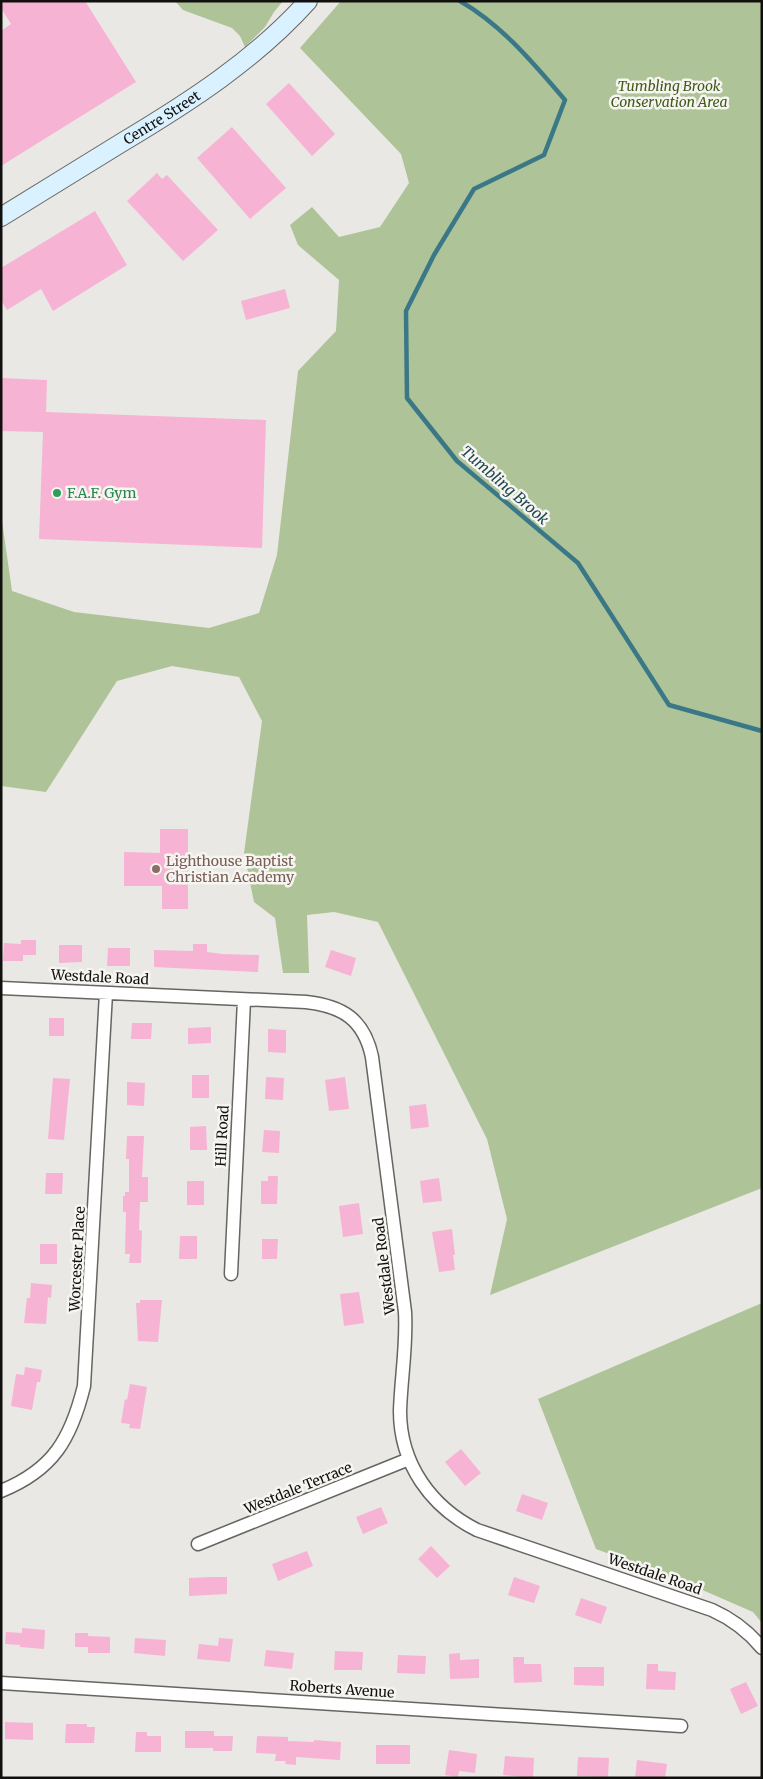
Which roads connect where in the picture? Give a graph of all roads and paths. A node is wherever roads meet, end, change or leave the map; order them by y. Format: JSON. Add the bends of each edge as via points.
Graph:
{"nodes":[{"id":1,"x":308,"y":1,"type":"edge"},
{"id":2,"x":1,"y":217,"type":"edge"},
{"id":3,"x":1,"y":988,"type":"edge"},
{"id":4,"x":106,"y":993,"type":"junction"},
{"id":5,"x":244,"y":1000,"type":"junction"},
{"id":6,"x":231,"y":1274,"type":"dead end"},
{"id":7,"x":409,"y":1459,"type":"junction"},
{"id":8,"x":1,"y":1491,"type":"edge"},
{"id":9,"x":198,"y":1544,"type":"dead end"},
{"id":10,"x":762,"y":1648,"type":"edge"},
{"id":11,"x":1,"y":1683,"type":"edge"},
{"id":12,"x":681,"y":1726,"type":"dead end"}],
"edges":[{"from":1,"to":2,"type":"main road","name":"Centre Street","via":[[270,40],[219,80]]},
{"from":3,"to":4,"type":"street","name":"Westdale Road"},
{"from":4,"to":5,"type":"street","name":"Westdale Road"},
{"from":4,"to":8,"type":"street","name":"Worcester Place","via":[[84,1386],[77,1414],[52,1459],[34,1475]]},
{"from":5,"to":6,"type":"street","name":"Hill Road"},
{"from":5,"to":7,"type":"street","name":"Westdale Road","via":[[306,1002],[335,1008],[354,1021],[368,1043],[405,1312],[401,1418]]},
{"from":7,"to":9,"type":"street","name":"Westdale Terrace"},
{"from":7,"to":10,"type":"street","name":"Westdale Road","via":[[432,1497],[466,1524],[712,1610],[748,1632]]},
{"from":11,"to":12,"type":"street","name":"Roberts Avenue"}]}
